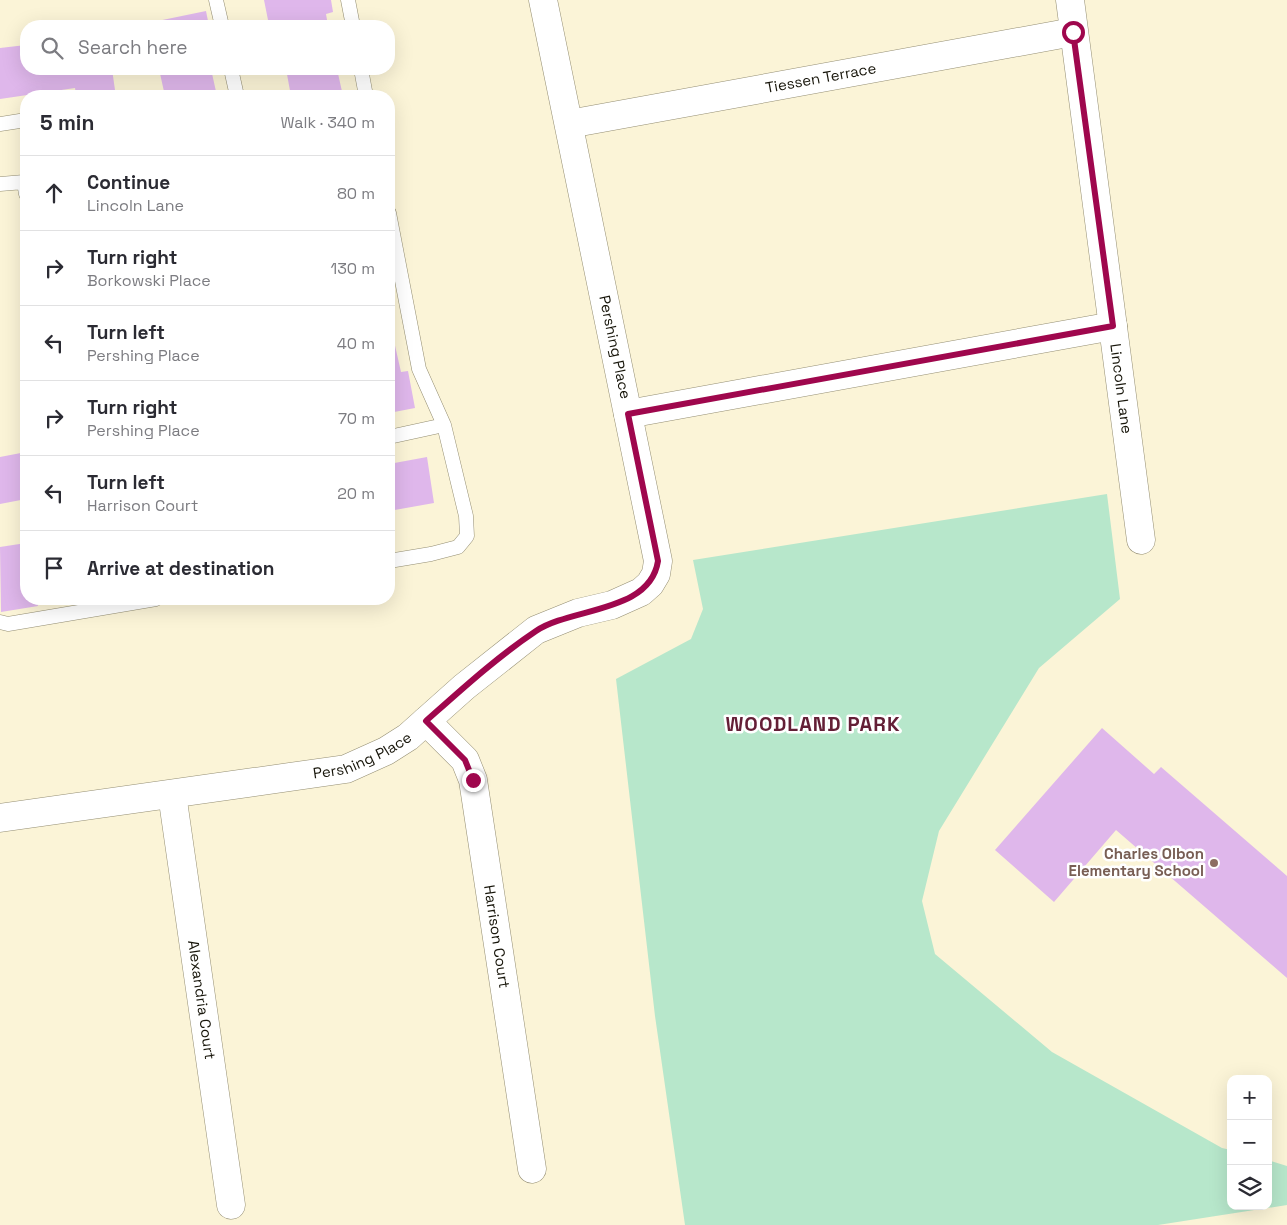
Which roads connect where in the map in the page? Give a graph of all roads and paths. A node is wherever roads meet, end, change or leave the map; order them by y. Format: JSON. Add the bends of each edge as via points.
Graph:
{"nodes":[{"id":1,"x":216,"y":0,"type":"edge"},
{"id":2,"x":348,"y":0,"type":"edge"},
{"id":3,"x":543,"y":0,"type":"edge"},
{"id":4,"x":1070,"y":0,"type":"edge"},
{"id":5,"x":221,"y":20,"type":"edge"},
{"id":6,"x":352,"y":20,"type":"edge"},
{"id":7,"x":1073,"y":32,"type":"junction"},
{"id":8,"x":232,"y":75,"type":"edge"},
{"id":9,"x":362,"y":75,"type":"edge"},
{"id":10,"x":236,"y":90,"type":"edge"},
{"id":11,"x":365,"y":90,"type":"edge"},
{"id":12,"x":20,"y":121,"type":"edge"},
{"id":13,"x":0,"y":124,"type":"edge"},
{"id":14,"x":569,"y":124,"type":"junction"},
{"id":15,"x":20,"y":182,"type":"edge"},
{"id":16,"x":0,"y":184,"type":"edge"},
{"id":17,"x":395,"y":244,"type":"edge"},
{"id":18,"x":1113,"y":326,"type":"junction"},
{"id":19,"x":628,"y":414,"type":"junction"},
{"id":20,"x":444,"y":424,"type":"junction"},
{"id":21,"x":395,"y":436,"type":"edge"},
{"id":22,"x":1141,"y":540,"type":"dead end"},
{"id":23,"x":395,"y":560,"type":"edge"},
{"id":24,"x":120,"y":605,"type":"edge"},
{"id":25,"x":0,"y":622,"type":"edge"},
{"id":26,"x":426,"y":721,"type":"junction"},
{"id":27,"x":172,"y":794,"type":"junction"},
{"id":28,"x":0,"y":818,"type":"edge"},
{"id":29,"x":532,"y":1169,"type":"dead end"},
{"id":30,"x":231,"y":1205,"type":"dead end"}],
"edges":[{"from":1,"to":5,"type":"lane"},
{"from":2,"to":6,"type":"lane"},
{"from":3,"to":14,"type":"street","name":"Pershing Place"},
{"from":4,"to":7,"type":"street","name":"Lincoln Lane"},
{"from":7,"to":14,"type":"street","name":"Tiessen Terrace"},
{"from":7,"to":18,"type":"street","name":"Lincoln Lane"},
{"from":8,"to":10,"type":"lane"},
{"from":9,"to":11,"type":"lane"},
{"from":12,"to":13,"type":"lane"},
{"from":14,"to":19,"type":"street","name":"Pershing Place"},
{"from":15,"to":16,"type":"lane"},
{"from":17,"to":20,"type":"lane","via":[[419,369]]},
{"from":18,"to":19,"type":"street"},
{"from":18,"to":22,"type":"street","name":"Lincoln Lane"},
{"from":19,"to":26,"type":"street","name":"Pershing Place","via":[[658,561],[650,584],[641,592],[612,605],[578,613],[536,630]]},
{"from":20,"to":21,"type":"lane"},
{"from":20,"to":23,"type":"lane","via":[[466,516],[467,536],[458,547]]},
{"from":24,"to":25,"type":"lane","via":[[8,624]]},
{"from":26,"to":27,"type":"street","name":"Pershing Place","via":[[386,751],[346,769]]},
{"from":26,"to":29,"type":"street","name":"Harrison Court","via":[[465,760],[473,780]]},
{"from":27,"to":28,"type":"street","name":"Pershing Place"},
{"from":27,"to":30,"type":"street","name":"Alexandria Court"}]}
